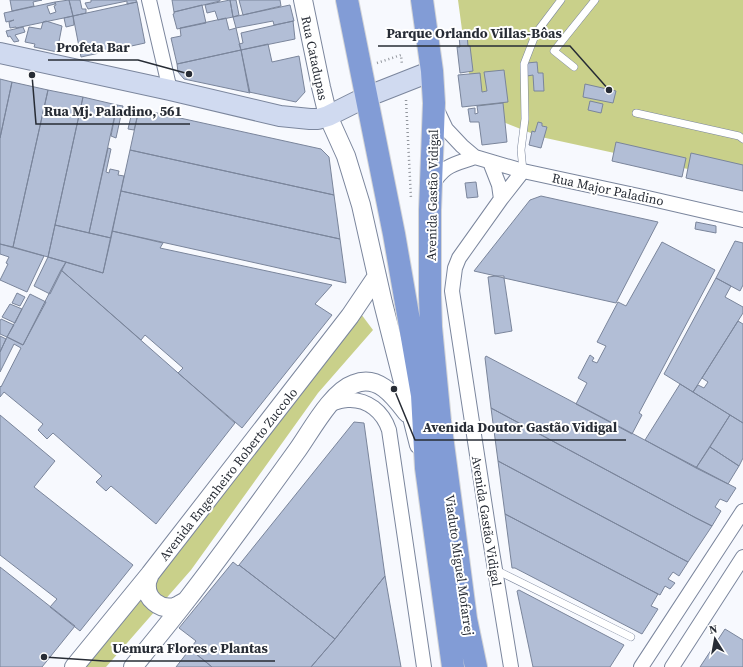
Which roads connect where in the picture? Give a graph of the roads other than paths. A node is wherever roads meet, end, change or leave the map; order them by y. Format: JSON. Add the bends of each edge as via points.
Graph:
{"nodes":[{"id":1,"x":150,"y":0,"type":"edge"},
{"id":2,"x":303,"y":0,"type":"edge"},
{"id":3,"x":348,"y":0,"type":"edge"},
{"id":4,"x":422,"y":0,"type":"edge"},
{"id":5,"x":561,"y":0,"type":"edge"},
{"id":6,"x":595,"y":0,"type":"edge"},
{"id":7,"x":0,"y":53,"type":"edge"},
{"id":8,"x":574,"y":67,"type":"dead end"},
{"id":9,"x":432,"y":71,"type":"junction"},
{"id":10,"x":170,"y":90,"type":"junction"},
{"id":11,"x":366,"y":97,"type":"junction"},
{"id":12,"x":434,"y":103,"type":"junction"},
{"id":13,"x":636,"y":113,"type":"dead end"},
{"id":14,"x":328,"y":116,"type":"junction"},
{"id":15,"x":743,"y":139,"type":"edge"},
{"id":16,"x":474,"y":157,"type":"junction"},
{"id":17,"x":490,"y":162,"type":"junction"},
{"id":18,"x":522,"y":171,"type":"junction"},
{"id":19,"x":431,"y":186,"type":"junction"},
{"id":20,"x":501,"y":199,"type":"junction"},
{"id":21,"x":743,"y":220,"type":"edge"},
{"id":22,"x":377,"y":276,"type":"junction"},
{"id":23,"x":329,"y":404,"type":"junction"},
{"id":24,"x":411,"y":419,"type":"junction"},
{"id":25,"x":433,"y":470,"type":"junction"},
{"id":26,"x":743,"y":511,"type":"edge"},
{"id":27,"x":743,"y":557,"type":"edge"},
{"id":28,"x":495,"y":570,"type":"junction"},
{"id":29,"x":150,"y":574,"type":"junction"},
{"id":30,"x":186,"y":601,"type":"junction"},
{"id":31,"x":631,"y":637,"type":"dead end"},
{"id":32,"x":74,"y":667,"type":"edge"},
{"id":33,"x":133,"y":667,"type":"edge"},
{"id":34,"x":424,"y":667,"type":"edge"},
{"id":35,"x":452,"y":667,"type":"edge"},
{"id":36,"x":476,"y":667,"type":"edge"},
{"id":37,"x":510,"y":667,"type":"edge"},
{"id":38,"x":641,"y":667,"type":"edge"},
{"id":39,"x":672,"y":667,"type":"edge"}],
"edges":[{"from":1,"to":10,"type":"street"},
{"from":2,"to":14,"type":"street","name":"Rua Catadupas"},
{"from":3,"to":11,"type":"highway"},
{"from":4,"to":9,"type":"highway","name":"Avenida Gastão Vidigal"},
{"from":5,"to":18,"type":"lane","via":[[536,33],[524,64],[525,119],[521,150]]},
{"from":6,"to":8,"type":"lane","via":[[554,51]]},
{"from":7,"to":10,"type":"main road"},
{"from":9,"to":11,"type":"main road"},
{"from":9,"to":12,"type":"highway","name":"Avenida Gastão Vidigal"},
{"from":10,"to":14,"type":"main road","via":[[298,119]]},
{"from":11,"to":14,"type":"main road"},
{"from":11,"to":25,"type":"highway","via":[[394,234]]},
{"from":12,"to":16,"type":"street","name":"Rua Major Paladino","via":[[446,129]]},
{"from":12,"to":19,"type":"highway","name":"Avenida Gastão Vidigal"},
{"from":13,"to":15,"type":"lane","via":[[740,136]]},
{"from":14,"to":22,"type":"street","via":[[353,176]]},
{"from":16,"to":17,"type":"street","name":"Rua Major Paladino"},
{"from":16,"to":19,"type":"street","via":[[445,168]]},
{"from":17,"to":18,"type":"street","name":"Rua Major Paladino"},
{"from":17,"to":20,"type":"street","via":[[499,185]]},
{"from":18,"to":20,"type":"street","name":"Avenida Gastão Vidigal"},
{"from":18,"to":21,"type":"street","name":"Rua Major Paladino"},
{"from":19,"to":25,"type":"highway","name":"Avenida Gastão Vidigal","via":[[431,327],[440,421]]},
{"from":20,"to":28,"type":"street","name":"Avenida Gastão Vidigal","via":[[459,258],[452,291]]},
{"from":22,"to":24,"type":"street"},
{"from":22,"to":29,"type":"street","name":"Avenida Engenheiro Roberto Zuccolo","via":[[350,316]]},
{"from":23,"to":24,"type":"street","via":[[353,384],[373,382],[394,395]]},
{"from":23,"to":30,"type":"street"},
{"from":23,"to":34,"type":"street","via":[[347,400],[367,404],[377,410],[389,430]]},
{"from":24,"to":25,"type":"street"},
{"from":25,"to":35,"type":"highway","name":"Viaduto Miguel Mofarrej"},
{"from":25,"to":36,"type":"highway","name":"Viaduto Miguel Mofarrej"},
{"from":26,"to":38,"type":"street"},
{"from":27,"to":39,"type":"street"},
{"from":28,"to":31,"type":"lane"},
{"from":28,"to":37,"type":"street","name":"Avenida Gastão Vidigal"},
{"from":29,"to":30,"type":"street","via":[[147,584],[148,595],[155,603],[165,608],[175,607]]},
{"from":29,"to":32,"type":"street","name":"Avenida Engenheiro Roberto Zuccolo"},
{"from":30,"to":33,"type":"street"}]}
